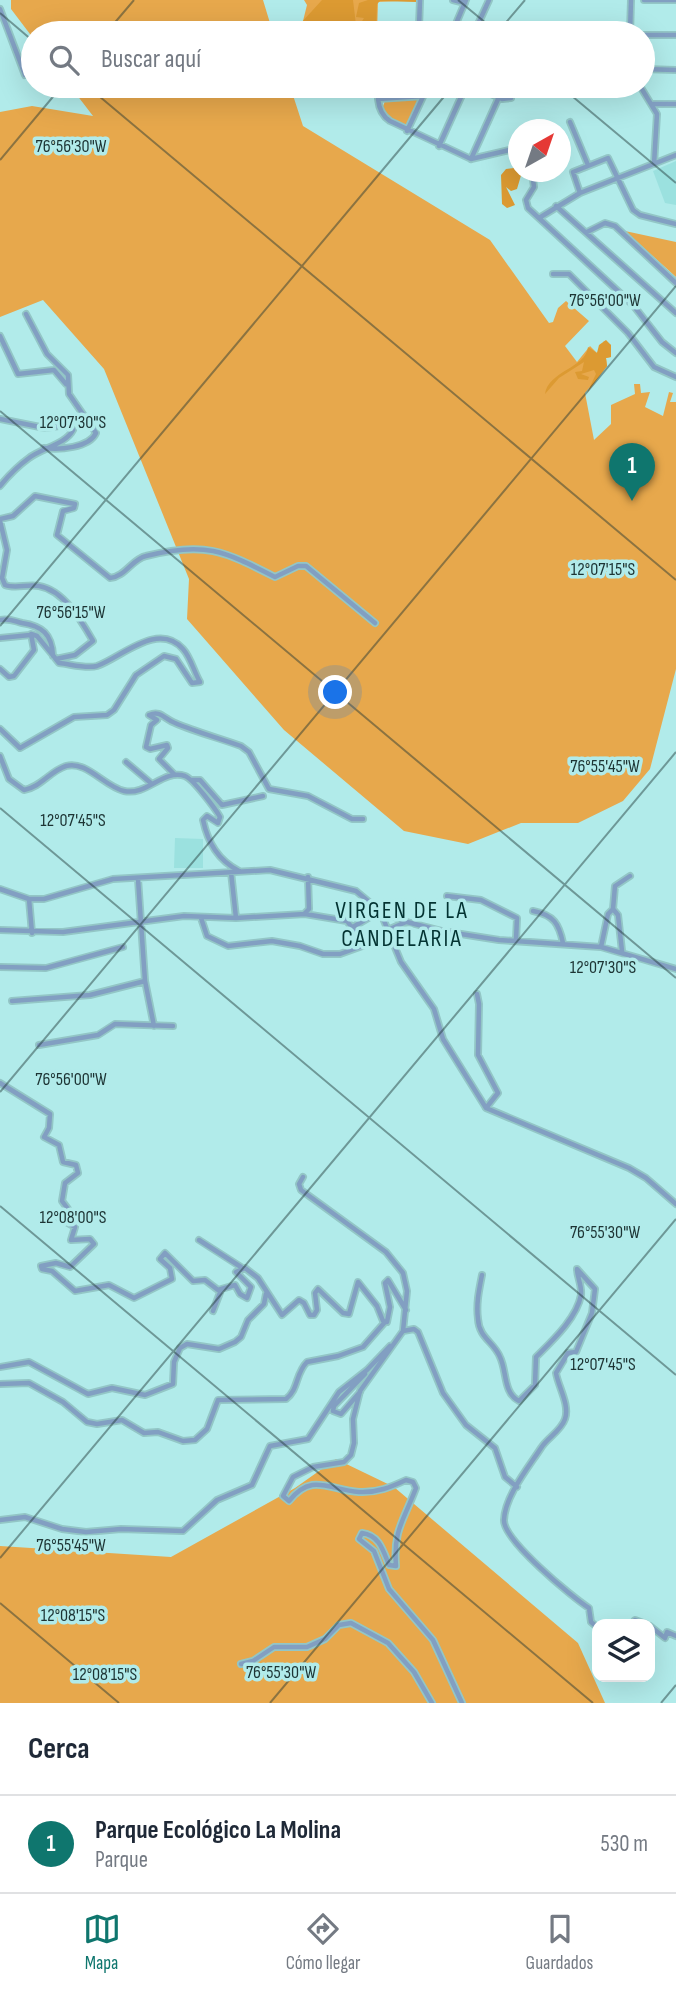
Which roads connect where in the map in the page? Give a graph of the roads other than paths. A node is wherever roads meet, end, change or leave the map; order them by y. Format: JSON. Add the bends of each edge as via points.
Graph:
{"nodes":[{"id":1,"x":420,"y":0,"type":"edge"},
{"id":2,"x":453,"y":0,"type":"edge"},
{"id":3,"x":489,"y":0,"type":"edge"},
{"id":4,"x":631,"y":0,"type":"edge"},
{"id":5,"x":644,"y":0,"type":"edge"},
{"id":6,"x":676,"y":1,"type":"edge"},
{"id":7,"x":466,"y":2,"type":"edge"},
{"id":8,"x":0,"y":9,"type":"edge"},
{"id":9,"x":421,"y":21,"type":"edge"},
{"id":10,"x":457,"y":21,"type":"edge"},
{"id":11,"x":479,"y":21,"type":"edge"},
{"id":12,"x":630,"y":21,"type":"edge"},
{"id":13,"x":655,"y":35,"type":"edge"},
{"id":14,"x":676,"y":35,"type":"edge"},
{"id":15,"x":21,"y":64,"type":"edge"},
{"id":16,"x":655,"y":69,"type":"edge"},
{"id":17,"x":676,"y":70,"type":"edge"},
{"id":18,"x":393,"y":98,"type":"edge"},
{"id":19,"x":422,"y":98,"type":"edge"},
{"id":20,"x":461,"y":98,"type":"edge"},
{"id":21,"x":499,"y":98,"type":"edge"},
{"id":22,"x":649,"y":98,"type":"edge"},
{"id":23,"x":653,"y":104,"type":"junction"},
{"id":24,"x":676,"y":104,"type":"edge"},
{"id":25,"x":571,"y":124,"type":"edge"},
{"id":26,"x":407,"y":131,"type":"junction"},
{"id":27,"x":439,"y":146,"type":"junction"},
{"id":28,"x":508,"y":151,"type":"edge"},
{"id":29,"x":676,"y":155,"type":"edge"},
{"id":30,"x":471,"y":159,"type":"junction"},
{"id":31,"x":654,"y":164,"type":"junction"},
{"id":32,"x":588,"y":165,"type":"junction"},
{"id":33,"x":617,"y":177,"type":"junction"},
{"id":34,"x":533,"y":182,"type":"edge"},
{"id":35,"x":580,"y":193,"type":"junction"},
{"id":36,"x":556,"y":206,"type":"junction"},
{"id":37,"x":539,"y":218,"type":"junction"},
{"id":38,"x":676,"y":224,"type":"edge"},
{"id":39,"x":587,"y":232,"type":"junction"},
{"id":40,"x":553,"y":274,"type":"dead end"},
{"id":41,"x":676,"y":282,"type":"edge"},
{"id":42,"x":676,"y":313,"type":"edge"},
{"id":43,"x":26,"y":314,"type":"dead end"},
{"id":44,"x":0,"y":336,"type":"edge"},
{"id":45,"x":676,"y":353,"type":"edge"},
{"id":46,"x":676,"y":377,"type":"edge"},
{"id":47,"x":69,"y":387,"type":"junction"},
{"id":48,"x":0,"y":419,"type":"edge"},
{"id":49,"x":44,"y":448,"type":"junction"},
{"id":50,"x":0,"y":486,"type":"edge"},
{"id":51,"x":0,"y":520,"type":"edge"},
{"id":52,"x":0,"y":620,"type":"edge"},
{"id":53,"x":375,"y":623,"type":"dead end"},
{"id":54,"x":30,"y":635,"type":"junction"},
{"id":55,"x":0,"y":638,"type":"edge"},
{"id":56,"x":54,"y":657,"type":"junction"},
{"id":57,"x":0,"y":669,"type":"edge"},
{"id":58,"x":0,"y":729,"type":"edge"},
{"id":59,"x":0,"y":756,"type":"edge"},
{"id":60,"x":126,"y":762,"type":"dead end"},
{"id":61,"x":174,"y":774,"type":"junction"},
{"id":62,"x":192,"y":780,"type":"junction"},
{"id":63,"x":152,"y":784,"type":"junction"},
{"id":64,"x":263,"y":796,"type":"dead end"},
{"id":65,"x":363,"y":819,"type":"dead end"},
{"id":66,"x":231,"y":872,"type":"junction"},
{"id":67,"x":241,"y":872,"type":"junction"},
{"id":68,"x":630,"y":876,"type":"dead end"},
{"id":69,"x":308,"y":877,"type":"junction"},
{"id":70,"x":138,"y":879,"type":"junction"},
{"id":71,"x":1,"y":888,"type":"edge"},
{"id":72,"x":447,"y":896,"type":"dead end"},
{"id":73,"x":29,"y":899,"type":"junction"},
{"id":74,"x":613,"y":909,"type":"junction"},
{"id":75,"x":380,"y":911,"type":"junction"},
{"id":76,"x":533,"y":911,"type":"dead end"},
{"id":77,"x":305,"y":914,"type":"junction"},
{"id":78,"x":201,"y":918,"type":"junction"},
{"id":79,"x":236,"y":918,"type":"junction"},
{"id":80,"x":141,"y":921,"type":"junction"},
{"id":81,"x":407,"y":922,"type":"junction"},
{"id":82,"x":353,"y":927,"type":"junction"},
{"id":83,"x":390,"y":929,"type":"junction"},
{"id":84,"x":0,"y":930,"type":"edge"},
{"id":85,"x":32,"y":933,"type":"junction"},
{"id":86,"x":516,"y":940,"type":"junction"},
{"id":87,"x":564,"y":943,"type":"junction"},
{"id":88,"x":123,"y":947,"type":"dead end"},
{"id":89,"x":601,"y":947,"type":"junction"},
{"id":90,"x":622,"y":951,"type":"junction"},
{"id":91,"x":0,"y":967,"type":"edge"},
{"id":92,"x":676,"y":969,"type":"edge"},
{"id":93,"x":145,"y":981,"type":"junction"},
{"id":94,"x":477,"y":994,"type":"dead end"},
{"id":95,"x":12,"y":1002,"type":"dead end"},
{"id":96,"x":154,"y":1026,"type":"junction"},
{"id":97,"x":173,"y":1026,"type":"dead end"},
{"id":98,"x":38,"y":1045,"type":"dead end"},
{"id":99,"x":0,"y":1083,"type":"edge"},
{"id":100,"x":486,"y":1108,"type":"junction"},
{"id":101,"x":303,"y":1177,"type":"dead end"},
{"id":102,"x":676,"y":1204,"type":"edge"},
{"id":103,"x":199,"y":1240,"type":"dead end"},
{"id":104,"x":241,"y":1267,"type":"junction"},
{"id":105,"x":482,"y":1275,"type":"dead end"},
{"id":106,"x":221,"y":1289,"type":"junction"},
{"id":107,"x":266,"y":1293,"type":"junction"},
{"id":108,"x":406,"y":1310,"type":"junction"},
{"id":109,"x":213,"y":1311,"type":"dead end"},
{"id":110,"x":385,"y":1322,"type":"junction"},
{"id":111,"x":403,"y":1331,"type":"junction"},
{"id":112,"x":393,"y":1343,"type":"junction"},
{"id":113,"x":0,"y":1367,"type":"edge"},
{"id":114,"x":367,"y":1370,"type":"junction"},
{"id":115,"x":0,"y":1384,"type":"edge"},
{"id":116,"x":360,"y":1391,"type":"junction"},
{"id":117,"x":517,"y":1487,"type":"junction"},
{"id":118,"x":0,"y":1520,"type":"edge"},
{"id":119,"x":592,"y":1623,"type":"edge"},
{"id":120,"x":655,"y":1630,"type":"edge"},
{"id":121,"x":676,"y":1636,"type":"edge"},
{"id":122,"x":242,"y":1664,"type":"dead end"},
{"id":123,"x":432,"y":1703,"type":"edge"},
{"id":124,"x":462,"y":1703,"type":"edge"}],
"edges":[{"from":1,"to":9,"type":"street"},
{"from":2,"to":7,"type":"street"},
{"from":3,"to":11,"type":"street"},
{"from":4,"to":12,"type":"street"},
{"from":5,"to":6,"type":"street"},
{"from":7,"to":10,"type":"street"},
{"from":8,"to":15,"type":"street"},
{"from":13,"to":14,"type":"street"},
{"from":16,"to":17,"type":"street"},
{"from":18,"to":26,"type":"street","via":[[378,99],[384,117]]},
{"from":19,"to":26,"type":"street"},
{"from":20,"to":27,"type":"street"},
{"from":21,"to":30,"type":"street"},
{"from":22,"to":23,"type":"street"},
{"from":23,"to":24,"type":"street"},
{"from":23,"to":31,"type":"street","via":[[657,124]]},
{"from":25,"to":32,"type":"street"},
{"from":26,"to":27,"type":"street"},
{"from":27,"to":30,"type":"street"},
{"from":28,"to":30,"type":"street"},
{"from":29,"to":31,"type":"street"},
{"from":31,"to":33,"type":"street"},
{"from":32,"to":33,"type":"street","via":[[608,158]]},
{"from":32,"to":35,"type":"street","via":[[573,172]]},
{"from":33,"to":35,"type":"street"},
{"from":33,"to":38,"type":"street","via":[[640,215]]},
{"from":34,"to":37,"type":"street","via":[[525,204]]},
{"from":35,"to":36,"type":"street"},
{"from":36,"to":37,"type":"street"},
{"from":36,"to":39,"type":"street"},
{"from":37,"to":45,"type":"street","via":[[633,305]]},
{"from":39,"to":41,"type":"street","via":[[605,223],[615,226]]},
{"from":39,"to":42,"type":"street"},
{"from":40,"to":46,"type":"street","via":[[569,274],[628,333],[654,367]]},
{"from":43,"to":47,"type":"street","via":[[47,354],[68,375]]},
{"from":44,"to":47,"type":"street","via":[[18,374],[54,370]]},
{"from":47,"to":49,"type":"street","via":[[77,409],[95,429],[95,437],[67,449]]},
{"from":48,"to":49,"type":"street","via":[[72,428],[63,441]]},
{"from":49,"to":50,"type":"street"},
{"from":51,"to":53,"type":"street","via":[[13,516],[35,496],[75,504],[63,511],[57,535],[110,578],[143,556],[211,548],[275,577],[298,565],[306,566]]},
{"from":51,"to":56,"type":"street","via":[[7,550],[5,585],[46,588],[72,608],[93,639],[75,655]]},
{"from":52,"to":56,"type":"street","via":[[42,628]]},
{"from":54,"to":55,"type":"street"},
{"from":54,"to":56,"type":"street","via":[[37,636]]},
{"from":54,"to":57,"type":"street","via":[[34,650],[14,676]]},
{"from":56,"to":58,"type":"street","via":[[61,663],[91,667],[146,640],[169,640],[185,650],[200,682],[192,683],[176,659],[164,656],[136,675],[107,715],[75,717],[20,748]]},
{"from":59,"to":63,"type":"street","via":[[9,779],[24,790],[69,766],[78,766],[127,792]]},
{"from":60,"to":63,"type":"street"},
{"from":61,"to":62,"type":"street"},
{"from":61,"to":63,"type":"street"},
{"from":61,"to":65,"type":"street","via":[[159,759],[167,745],[146,747],[151,725],[157,720],[151,713],[241,746],[269,789],[308,796],[352,819]]},
{"from":62,"to":64,"type":"street","via":[[200,780],[222,805]]},
{"from":62,"to":67,"type":"street","via":[[220,817],[218,823],[207,817],[203,820],[211,845],[226,864]]},
{"from":66,"to":67,"type":"street"},
{"from":66,"to":70,"type":"street"},
{"from":66,"to":79,"type":"street"},
{"from":67,"to":69,"type":"street","via":[[270,870]]},
{"from":68,"to":74,"type":"street","via":[[615,886]]},
{"from":69,"to":75,"type":"street","via":[[356,891]]},
{"from":69,"to":77,"type":"street","via":[[309,909]]},
{"from":70,"to":73,"type":"street","via":[[96,882],[56,897]]},
{"from":70,"to":80,"type":"street"},
{"from":71,"to":73,"type":"street"},
{"from":72,"to":86,"type":"street","via":[[481,900],[517,918]]},
{"from":73,"to":85,"type":"street"},
{"from":74,"to":89,"type":"street"},
{"from":74,"to":90,"type":"street","via":[[618,915]]},
{"from":75,"to":81,"type":"street"},
{"from":75,"to":82,"type":"street"},
{"from":75,"to":83,"type":"street"},
{"from":76,"to":87,"type":"street","via":[[547,914],[557,923]]},
{"from":77,"to":79,"type":"street"},
{"from":77,"to":82,"type":"street","via":[[339,918]]},
{"from":78,"to":79,"type":"street"},
{"from":78,"to":80,"type":"street"},
{"from":78,"to":82,"type":"street","via":[[207,936],[228,946],[272,942],[323,954],[363,946]]},
{"from":80,"to":85,"type":"street"},
{"from":80,"to":93,"type":"street"},
{"from":81,"to":83,"type":"street"},
{"from":81,"to":86,"type":"street"},
{"from":83,"to":100,"type":"street","via":[[401,962],[432,1005],[443,1039]]},
{"from":84,"to":85,"type":"street"},
{"from":86,"to":87,"type":"street"},
{"from":87,"to":89,"type":"street"},
{"from":88,"to":91,"type":"street","via":[[46,968]]},
{"from":89,"to":90,"type":"street"},
{"from":90,"to":92,"type":"street"},
{"from":93,"to":95,"type":"street","via":[[90,995]]},
{"from":93,"to":96,"type":"street"},
{"from":94,"to":100,"type":"street","via":[[478,1055],[498,1093]]},
{"from":96,"to":97,"type":"street"},
{"from":96,"to":98,"type":"street","via":[[115,1024],[98,1035]]},
{"from":99,"to":106,"type":"street","via":[[50,1114],[44,1137],[60,1145],[66,1164],[76,1165],[78,1173],[65,1183],[62,1197],[68,1209],[59,1218],[75,1227],[71,1240],[90,1239],[93,1244],[73,1266],[44,1263],[42,1269],[52,1271],[75,1291],[109,1285],[134,1298],[172,1279],[170,1268],[160,1259],[165,1253],[193,1281],[205,1280]]},
{"from":100,"to":102,"type":"street","via":[[629,1168]]},
{"from":101,"to":108,"type":"street","via":[[301,1190],[373,1241],[403,1273]]},
{"from":103,"to":104,"type":"street"},
{"from":104,"to":106,"type":"street","via":[[237,1276],[251,1287],[250,1295],[243,1297],[235,1286]]},
{"from":104,"to":107,"type":"street","via":[[258,1278]]},
{"from":105,"to":117,"type":"street","via":[[477,1298],[480,1333],[497,1351],[512,1396],[519,1401],[535,1385],[536,1357],[578,1303],[581,1283],[577,1269],[595,1289],[593,1313],[576,1352],[568,1353],[556,1373],[565,1419]]},
{"from":106,"to":109,"type":"street"},
{"from":107,"to":110,"type":"street","via":[[282,1315],[300,1300],[314,1315],[318,1289],[348,1315],[358,1282]]},
{"from":107,"to":113,"type":"street","via":[[264,1304],[235,1342],[219,1349],[187,1344],[180,1348],[173,1384],[156,1393],[135,1396],[112,1388],[88,1394],[29,1362]]},
{"from":108,"to":110,"type":"street","via":[[387,1280],[389,1316]]},
{"from":108,"to":111,"type":"street"},
{"from":110,"to":115,"type":"street","via":[[362,1347],[307,1362],[286,1399],[218,1400],[206,1429],[195,1440],[144,1433],[121,1420],[87,1422],[29,1383]]},
{"from":111,"to":112,"type":"street"},
{"from":111,"to":117,"type":"street","via":[[418,1332],[443,1393],[466,1425],[492,1445],[505,1477]]},
{"from":112,"to":114,"type":"street"},
{"from":112,"to":116,"type":"street"},
{"from":114,"to":116,"type":"street","via":[[333,1411],[341,1414]]},
{"from":114,"to":118,"type":"street","via":[[339,1392],[308,1439],[270,1446],[252,1485],[217,1500],[183,1531],[86,1532],[25,1517]]},
{"from":116,"to":124,"type":"street","via":[[348,1459],[293,1477],[283,1496],[290,1500],[308,1485],[362,1492],[413,1482],[416,1488],[393,1549],[396,1566],[389,1565],[371,1535],[362,1533],[359,1539],[374,1550],[389,1589],[433,1640]]},
{"from":117,"to":119,"type":"street","via":[[505,1516],[506,1528],[531,1558],[589,1608]]},
{"from":120,"to":121,"type":"street","via":[[665,1638],[667,1632]]},
{"from":122,"to":123,"type":"street","via":[[274,1647],[307,1647],[351,1623],[388,1643],[414,1672]]}]}
